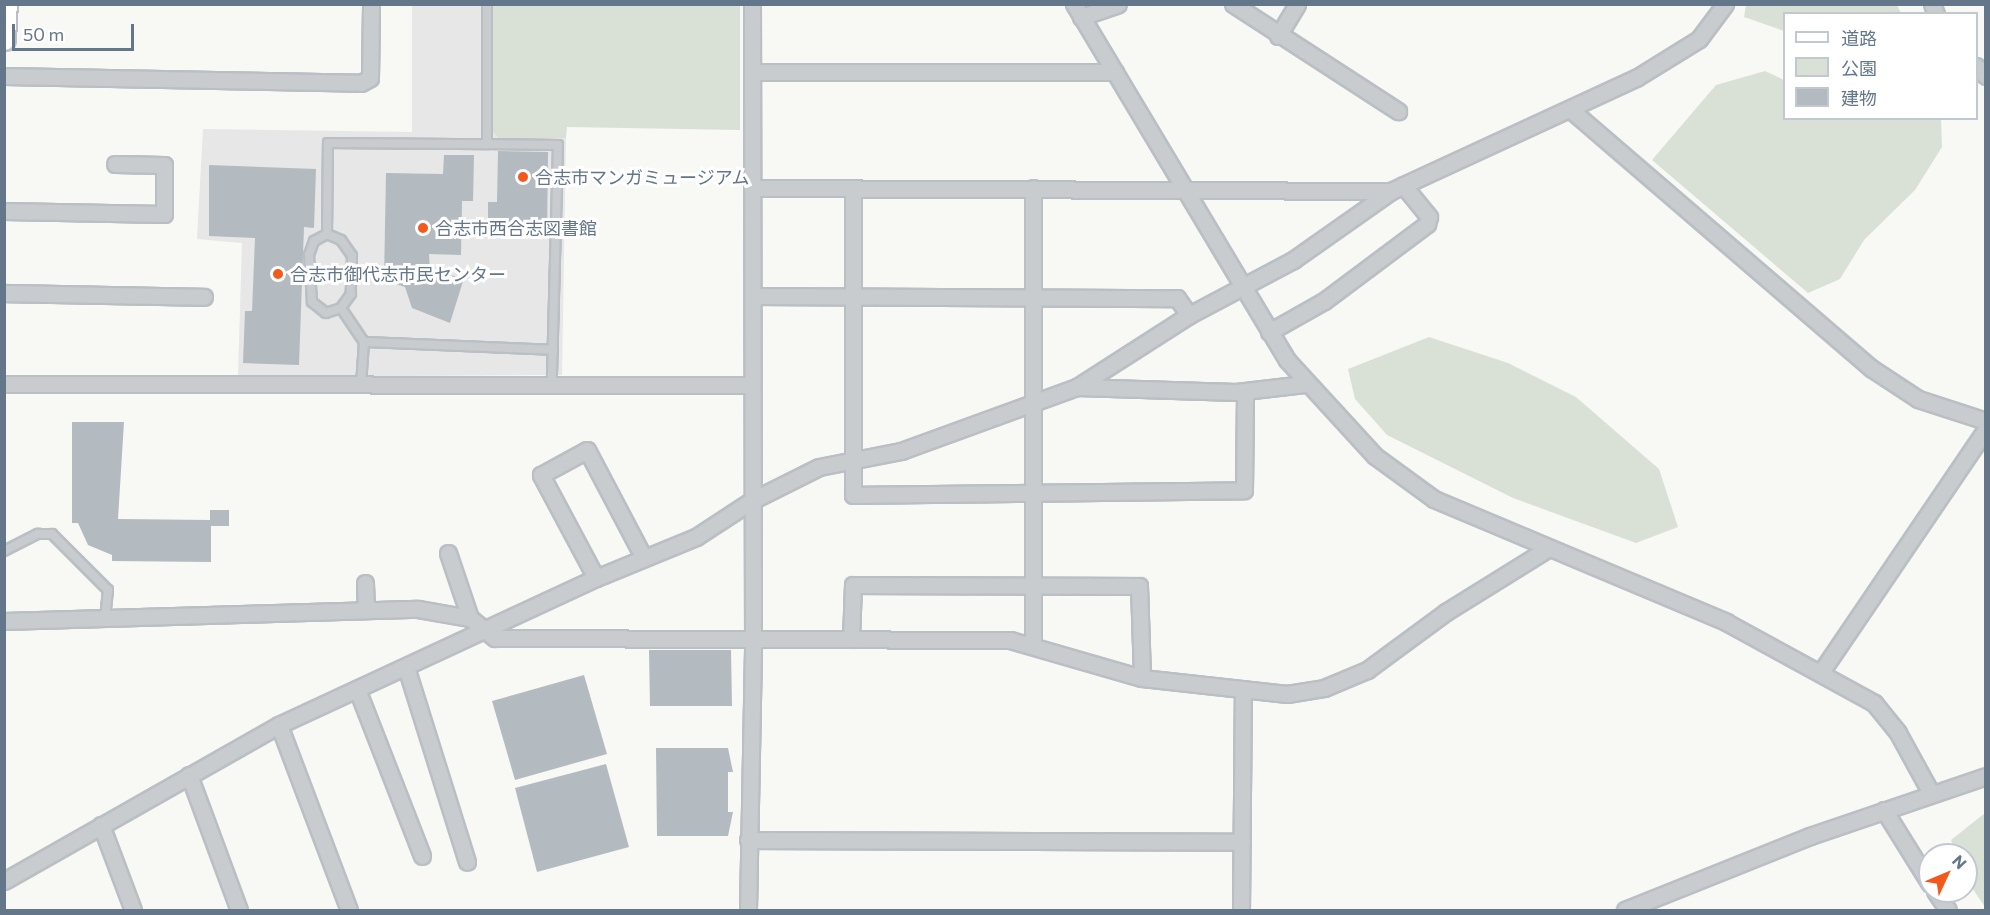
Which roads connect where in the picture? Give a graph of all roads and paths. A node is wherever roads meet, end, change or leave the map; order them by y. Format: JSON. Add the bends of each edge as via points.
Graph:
{"nodes":[{"id":1,"x":6,"y":4,"type":"edge"},
{"id":2,"x":371,"y":4,"type":"edge"},
{"id":3,"x":487,"y":4,"type":"edge"},
{"id":4,"x":752,"y":4,"type":"edge"},
{"id":5,"x":1118,"y":4,"type":"edge"},
{"id":6,"x":1233,"y":4,"type":"edge"},
{"id":7,"x":1297,"y":4,"type":"edge"},
{"id":8,"x":1725,"y":4,"type":"edge"},
{"id":9,"x":1077,"y":10,"type":"edge"},
{"id":10,"x":1278,"y":36,"type":"junction"},
{"id":11,"x":4,"y":39,"type":"edge"},
{"id":12,"x":753,"y":72,"type":"junction"},
{"id":13,"x":1115,"y":72,"type":"junction"},
{"id":14,"x":4,"y":76,"type":"edge"},
{"id":15,"x":1571,"y":110,"type":"junction"},
{"id":16,"x":1398,"y":111,"type":"dead end"},
{"id":17,"x":487,"y":144,"type":"junction"},
{"id":18,"x":115,"y":164,"type":"dead end"},
{"id":19,"x":752,"y":188,"type":"junction"},
{"id":20,"x":853,"y":188,"type":"junction"},
{"id":21,"x":1033,"y":188,"type":"junction"},
{"id":22,"x":1182,"y":188,"type":"junction"},
{"id":23,"x":1397,"y":188,"type":"junction"},
{"id":24,"x":4,"y":211,"type":"edge"},
{"id":25,"x":327,"y":234,"type":"junction"},
{"id":26,"x":1239,"y":286,"type":"junction"},
{"id":27,"x":4,"y":293,"type":"edge"},
{"id":28,"x":753,"y":296,"type":"junction"},
{"id":29,"x":853,"y":296,"type":"junction"},
{"id":30,"x":204,"y":297,"type":"dead end"},
{"id":31,"x":1034,"y":297,"type":"junction"},
{"id":32,"x":341,"y":308,"type":"junction"},
{"id":33,"x":1189,"y":315,"type":"junction"},
{"id":34,"x":1269,"y":332,"type":"junction"},
{"id":35,"x":364,"y":342,"type":"junction"},
{"id":36,"x":553,"y":350,"type":"junction"},
{"id":37,"x":362,"y":381,"type":"junction"},
{"id":38,"x":552,"y":382,"type":"junction"},
{"id":39,"x":4,"y":384,"type":"edge"},
{"id":40,"x":1305,"y":384,"type":"junction"},
{"id":41,"x":751,"y":385,"type":"junction"},
{"id":42,"x":1077,"y":387,"type":"junction"},
{"id":43,"x":1245,"y":391,"type":"junction"},
{"id":44,"x":1034,"y":402,"type":"junction"},
{"id":45,"x":1986,"y":421,"type":"edge"},
{"id":46,"x":1986,"y":429,"type":"edge"},
{"id":47,"x":853,"y":460,"type":"junction"},
{"id":48,"x":1033,"y":492,"type":"junction"},
{"id":49,"x":751,"y":501,"type":"junction"},
{"id":50,"x":1549,"y":548,"type":"junction"},
{"id":51,"x":4,"y":551,"type":"edge"},
{"id":52,"x":448,"y":553,"type":"dead end"},
{"id":53,"x":644,"y":558,"type":"junction"},
{"id":54,"x":596,"y":578,"type":"junction"},
{"id":55,"x":365,"y":583,"type":"dead end"},
{"id":56,"x":1034,"y":584,"type":"junction"},
{"id":57,"x":366,"y":609,"type":"junction"},
{"id":58,"x":105,"y":618,"type":"junction"},
{"id":59,"x":470,"y":618,"type":"junction"},
{"id":60,"x":4,"y":621,"type":"edge"},
{"id":61,"x":485,"y":631,"type":"junction"},
{"id":62,"x":753,"y":638,"type":"junction"},
{"id":63,"x":851,"y":639,"type":"junction"},
{"id":64,"x":1033,"y":645,"type":"junction"},
{"id":65,"x":406,"y":667,"type":"junction"},
{"id":66,"x":1821,"y":672,"type":"junction"},
{"id":67,"x":1142,"y":678,"type":"junction"},
{"id":68,"x":357,"y":689,"type":"junction"},
{"id":69,"x":1243,"y":691,"type":"junction"},
{"id":70,"x":279,"y":725,"type":"junction"},
{"id":71,"x":189,"y":775,"type":"junction"},
{"id":72,"x":1986,"y":776,"type":"edge"},
{"id":73,"x":1931,"y":793,"type":"junction"},
{"id":74,"x":1884,"y":810,"type":"junction"},
{"id":75,"x":101,"y":825,"type":"junction"},
{"id":76,"x":748,"y":840,"type":"junction"},
{"id":77,"x":1242,"y":842,"type":"junction"},
{"id":78,"x":422,"y":856,"type":"dead end"},
{"id":79,"x":467,"y":862,"type":"dead end"},
{"id":80,"x":1918,"y":865,"type":"edge"},
{"id":81,"x":4,"y":881,"type":"edge"},
{"id":82,"x":133,"y":910,"type":"edge"},
{"id":83,"x":239,"y":910,"type":"edge"},
{"id":84,"x":349,"y":910,"type":"edge"},
{"id":85,"x":748,"y":910,"type":"edge"},
{"id":86,"x":1241,"y":910,"type":"edge"},
{"id":87,"x":1625,"y":910,"type":"edge"}],
"edges":[{"from":1,"to":11,"type":"street"},
{"from":2,"to":14,"type":"street","via":[[370,78],[361,83]]},
{"from":3,"to":17,"type":"lane"},
{"from":4,"to":12,"type":"street"},
{"from":5,"to":9,"type":"street"},
{"from":6,"to":10,"type":"street"},
{"from":7,"to":10,"type":"street"},
{"from":8,"to":15,"type":"street","via":[[1699,39]]},
{"from":9,"to":13,"type":"street"},
{"from":10,"to":16,"type":"street"},
{"from":12,"to":13,"type":"street"},
{"from":12,"to":19,"type":"street"},
{"from":13,"to":22,"type":"street"},
{"from":15,"to":23,"type":"street"},
{"from":15,"to":45,"type":"street","via":[[1871,368],[1918,399]]},
{"from":17,"to":25,"type":"lane","via":[[328,143]]},
{"from":17,"to":36,"type":"lane","via":[[558,145]]},
{"from":18,"to":24,"type":"street","via":[[164,165],[164,214]]},
{"from":19,"to":20,"type":"street"},
{"from":19,"to":28,"type":"street"},
{"from":20,"to":21,"type":"street"},
{"from":20,"to":29,"type":"street"},
{"from":21,"to":22,"type":"street"},
{"from":21,"to":31,"type":"street"},
{"from":22,"to":23,"type":"street"},
{"from":22,"to":26,"type":"street"},
{"from":23,"to":26,"type":"street","via":[[1293,260]]},
{"from":23,"to":34,"type":"street","via":[[1429,217],[1427,224],[1324,301]]},
{"from":25,"to":32,"type":"lane","via":[[341,240],[352,256],[351,294]]},
{"from":25,"to":32,"type":"lane","via":[[314,241],[309,255],[312,302],[326,314]]},
{"from":26,"to":33,"type":"street"},
{"from":26,"to":34,"type":"street"},
{"from":27,"to":30,"type":"street"},
{"from":28,"to":29,"type":"street"},
{"from":28,"to":41,"type":"street"},
{"from":29,"to":31,"type":"street"},
{"from":29,"to":47,"type":"street"},
{"from":31,"to":33,"type":"street","via":[[1177,298]]},
{"from":31,"to":44,"type":"street"},
{"from":32,"to":35,"type":"lane"},
{"from":33,"to":42,"type":"street"},
{"from":34,"to":40,"type":"street"},
{"from":35,"to":36,"type":"lane"},
{"from":35,"to":37,"type":"lane"},
{"from":36,"to":38,"type":"lane"},
{"from":37,"to":38,"type":"street"},
{"from":37,"to":39,"type":"street"},
{"from":38,"to":41,"type":"street"},
{"from":40,"to":43,"type":"street"},
{"from":40,"to":50,"type":"street","via":[[1405,480],[1434,499]]},
{"from":41,"to":49,"type":"street"},
{"from":42,"to":43,"type":"street"},
{"from":42,"to":44,"type":"street"},
{"from":43,"to":48,"type":"street","via":[[1244,489]]},
{"from":44,"to":47,"type":"street","via":[[901,451]]},
{"from":44,"to":48,"type":"street"},
{"from":46,"to":66,"type":"street"},
{"from":47,"to":48,"type":"street","via":[[853,495]]},
{"from":47,"to":49,"type":"street","via":[[819,467]]},
{"from":48,"to":56,"type":"street"},
{"from":49,"to":53,"type":"street","via":[[696,537]]},
{"from":49,"to":62,"type":"street"},
{"from":50,"to":66,"type":"street","via":[[1726,622]]},
{"from":50,"to":69,"type":"street","via":[[1446,612],[1367,670],[1324,688],[1287,694]]},
{"from":51,"to":58,"type":"lane","via":[[38,534],[52,534],[108,590]]},
{"from":52,"to":59,"type":"street"},
{"from":53,"to":54,"type":"street"},
{"from":53,"to":54,"type":"street","via":[[587,450],[541,475]]},
{"from":54,"to":61,"type":"street"},
{"from":55,"to":57,"type":"street"},
{"from":56,"to":63,"type":"street","via":[[853,585]]},
{"from":56,"to":64,"type":"street"},
{"from":56,"to":67,"type":"street","via":[[1139,586]]},
{"from":57,"to":58,"type":"street"},
{"from":57,"to":59,"type":"street","via":[[418,609]]},
{"from":58,"to":60,"type":"street"},
{"from":59,"to":61,"type":"street"},
{"from":61,"to":62,"type":"street","via":[[495,638]]},
{"from":61,"to":65,"type":"street"},
{"from":62,"to":63,"type":"street"},
{"from":62,"to":76,"type":"street"},
{"from":63,"to":64,"type":"street","via":[[1010,640]]},
{"from":64,"to":67,"type":"street"},
{"from":65,"to":68,"type":"street"},
{"from":65,"to":79,"type":"street"},
{"from":66,"to":73,"type":"street","via":[[1874,703],[1898,733]]},
{"from":67,"to":69,"type":"street"},
{"from":68,"to":70,"type":"street"},
{"from":68,"to":78,"type":"street"},
{"from":69,"to":77,"type":"street"},
{"from":70,"to":71,"type":"street"},
{"from":70,"to":84,"type":"street"},
{"from":71,"to":75,"type":"street"},
{"from":71,"to":83,"type":"street"},
{"from":72,"to":73,"type":"street"},
{"from":73,"to":74,"type":"street"},
{"from":74,"to":80,"type":"street"},
{"from":74,"to":87,"type":"street"},
{"from":75,"to":81,"type":"street"},
{"from":75,"to":82,"type":"street"},
{"from":76,"to":77,"type":"street"},
{"from":76,"to":85,"type":"street"},
{"from":77,"to":86,"type":"street"}]}
